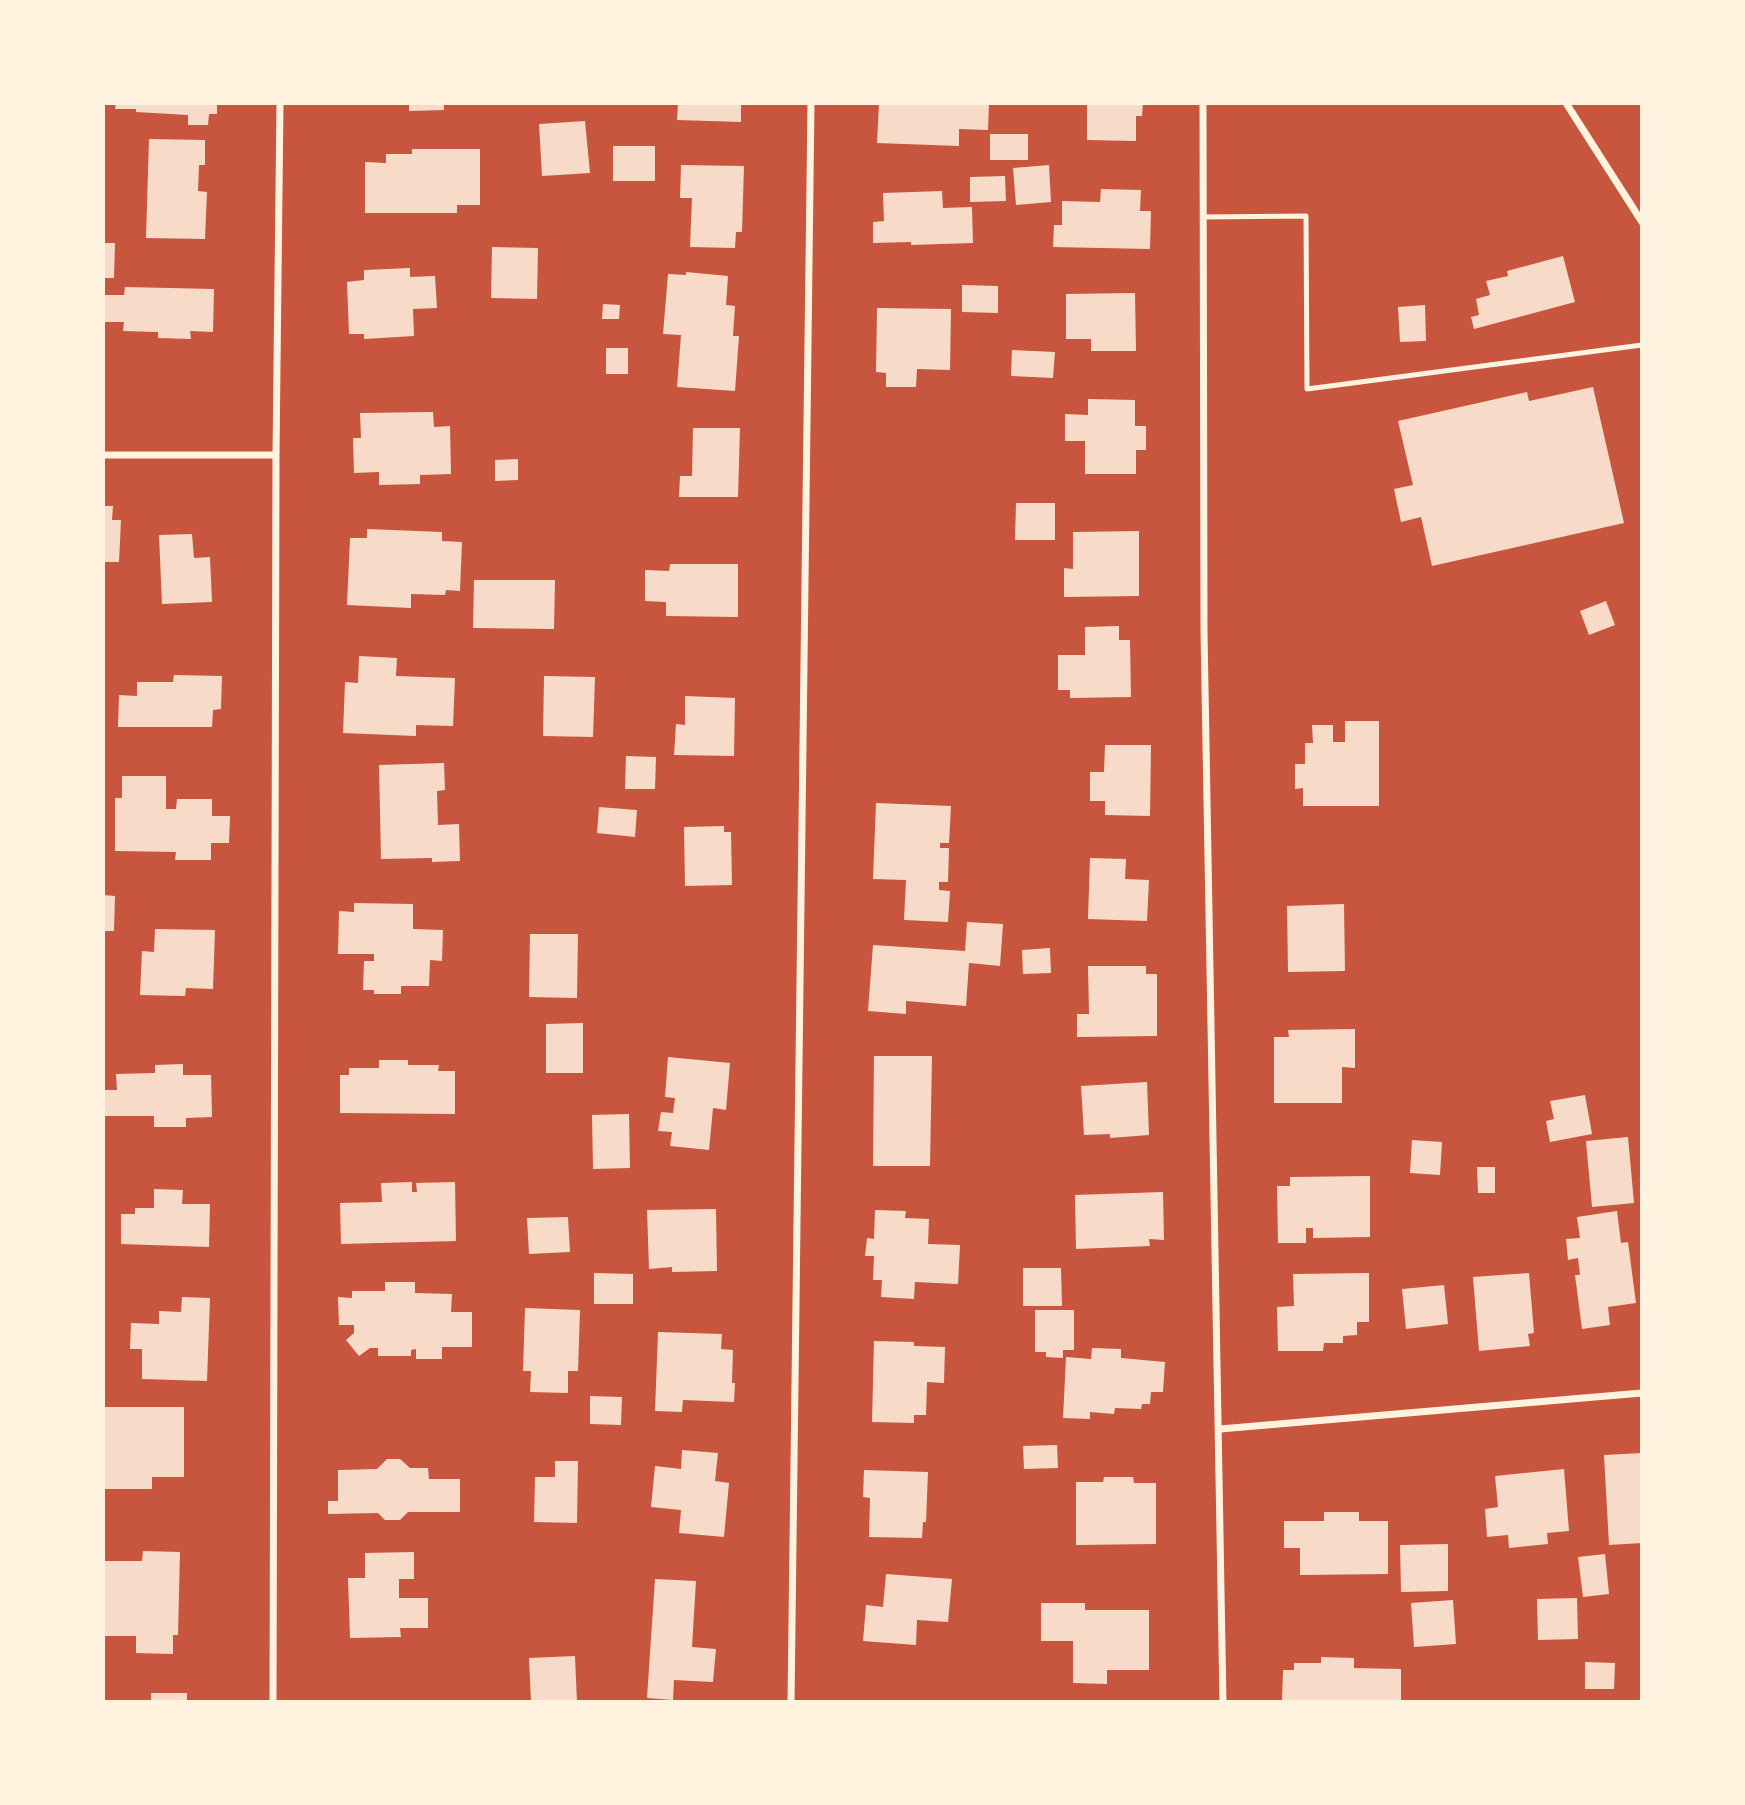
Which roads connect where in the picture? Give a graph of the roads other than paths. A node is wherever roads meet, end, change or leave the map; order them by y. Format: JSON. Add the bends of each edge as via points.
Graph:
{"nodes":[{"id":1,"x":280,"y":103,"type":"edge"},
{"id":2,"x":811,"y":103,"type":"edge"},
{"id":3,"x":1203,"y":103,"type":"edge"},
{"id":4,"x":1566,"y":103,"type":"edge"},
{"id":5,"x":1203,"y":217,"type":"junction"},
{"id":6,"x":1642,"y":222,"type":"edge"},
{"id":7,"x":1642,"y":345,"type":"edge"},
{"id":8,"x":103,"y":455,"type":"edge"},
{"id":9,"x":276,"y":455,"type":"junction"},
{"id":10,"x":1642,"y":1393,"type":"edge"},
{"id":11,"x":1220,"y":1429,"type":"junction"},
{"id":12,"x":273,"y":1702,"type":"edge"},
{"id":13,"x":791,"y":1702,"type":"edge"},
{"id":14,"x":1223,"y":1702,"type":"edge"}],
"edges":[{"from":1,"to":9,"type":"street"},
{"from":2,"to":13,"type":"street"},
{"from":3,"to":5,"type":"street"},
{"from":4,"to":6,"type":"street"},
{"from":5,"to":7,"type":"lane","via":[[1306,216],[1307,388]]},
{"from":5,"to":11,"type":"street","via":[[1204,631]]},
{"from":8,"to":9,"type":"street"},
{"from":9,"to":12,"type":"street"},
{"from":10,"to":11,"type":"street"},
{"from":11,"to":14,"type":"street"}]}
